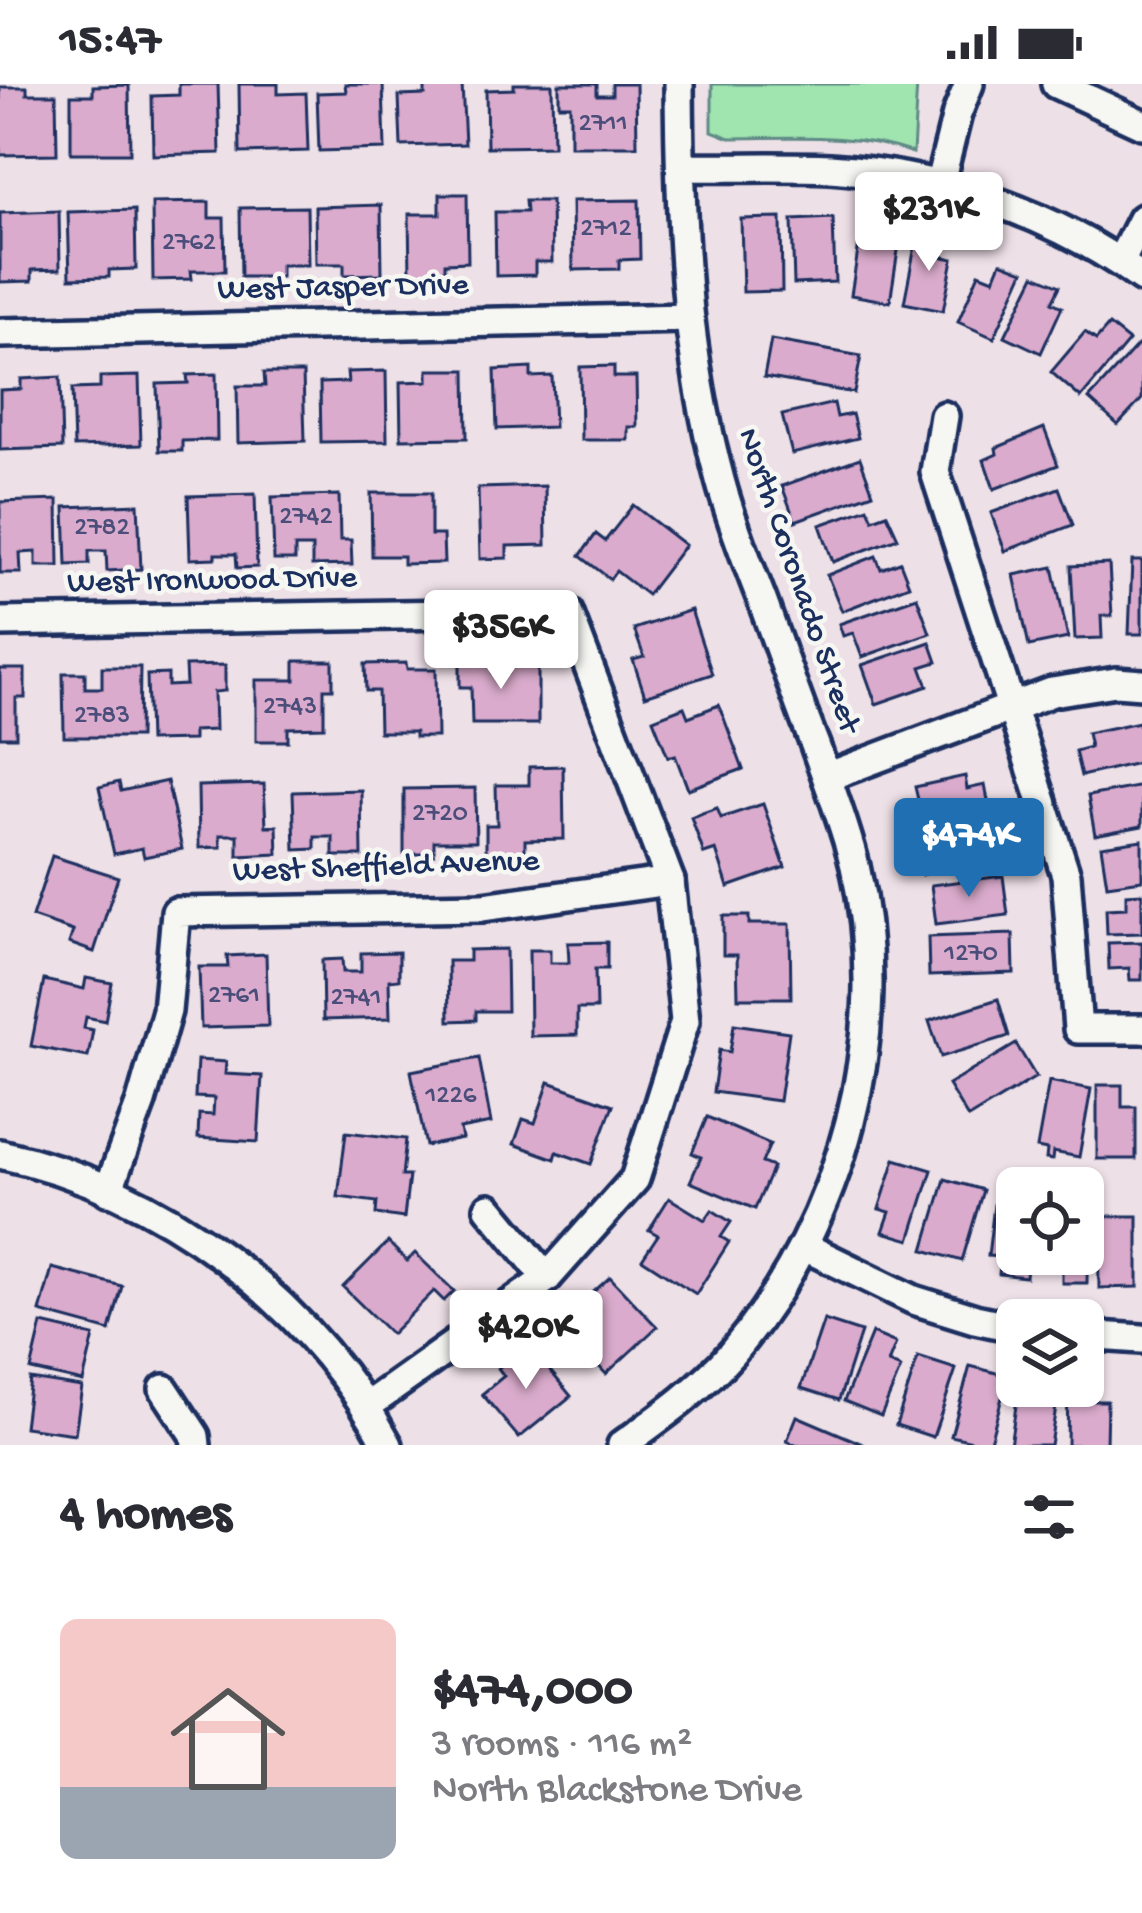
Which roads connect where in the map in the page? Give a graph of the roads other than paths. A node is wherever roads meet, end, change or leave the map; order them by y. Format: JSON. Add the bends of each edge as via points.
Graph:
{"nodes":[{"id":1,"x":679,"y":84,"type":"edge"},
{"id":2,"x":969,"y":84,"type":"edge"},
{"id":3,"x":1056,"y":84,"type":"edge"},
{"id":4,"x":1142,"y":124,"type":"edge"},
{"id":5,"x":681,"y":167,"type":"junction"},
{"id":6,"x":939,"y":186,"type":"junction"},
{"id":7,"x":1142,"y":219,"type":"edge"},
{"id":8,"x":1131,"y":270,"type":"edge"},
{"id":9,"x":687,"y":318,"type":"junction"},
{"id":10,"x":0,"y":333,"type":"edge"},
{"id":11,"x":944,"y":416,"type":"dead end"},
{"id":12,"x":0,"y":622,"type":"edge"},
{"id":13,"x":1142,"y":684,"type":"edge"},
{"id":14,"x":1011,"y":705,"type":"junction"},
{"id":15,"x":827,"y":777,"type":"junction"},
{"id":16,"x":670,"y":881,"type":"junction"},
{"id":17,"x":1142,"y":1029,"type":"edge"},
{"id":18,"x":0,"y":1154,"type":"edge"},
{"id":19,"x":108,"y":1191,"type":"junction"},
{"id":20,"x":488,"y":1208,"type":"dead end"},
{"id":21,"x":802,"y":1246,"type":"junction"},
{"id":22,"x":547,"y":1278,"type":"junction"},
{"id":23,"x":996,"y":1324,"type":"edge"},
{"id":24,"x":1104,"y":1336,"type":"edge"},
{"id":25,"x":1142,"y":1339,"type":"edge"},
{"id":26,"x":164,"y":1389,"type":"dead end"},
{"id":27,"x":367,"y":1406,"type":"junction"},
{"id":28,"x":196,"y":1445,"type":"edge"},
{"id":29,"x":388,"y":1445,"type":"edge"},
{"id":30,"x":622,"y":1445,"type":"edge"}],
"edges":[{"from":1,"to":5,"type":"street","name":"North Coronado Street"},
{"from":2,"to":6,"type":"street"},
{"from":3,"to":4,"type":"street"},
{"from":5,"to":6,"type":"street","via":[[829,169]]},
{"from":5,"to":9,"type":"street","name":"North Coronado Street"},
{"from":6,"to":8,"type":"street","via":[[1012,208]]},
{"from":7,"to":8,"type":"street"},
{"from":9,"to":10,"type":"street","name":"West Jasper Drive"},
{"from":9,"to":15,"type":"street","name":"North Coronado Street","via":[[720,482]]},
{"from":11,"to":14,"type":"street","via":[[935,472]]},
{"from":12,"to":16,"type":"street","name":"West Ironwood Drive","via":[[568,612]]},
{"from":13,"to":14,"type":"street","via":[[1084,685]]},
{"from":14,"to":15,"type":"street"},
{"from":14,"to":17,"type":"street","via":[[1066,875],[1078,1029]]},
{"from":15,"to":21,"type":"street","name":"North Coronado Street","via":[[856,868],[868,998],[841,1151]]},
{"from":16,"to":19,"type":"street","name":"West Sheffield Avenue","via":[[483,907],[176,912],[167,1011]]},
{"from":16,"to":22,"type":"street","via":[[685,1021],[635,1178]]},
{"from":18,"to":19,"type":"street"},
{"from":19,"to":27,"type":"street","via":[[231,1262],[304,1330]]},
{"from":20,"to":22,"type":"street"},
{"from":21,"to":23,"type":"street","via":[[914,1300]]},
{"from":21,"to":30,"type":"street","name":"North Coronado Street","via":[[735,1350]]},
{"from":22,"to":27,"type":"street"},
{"from":24,"to":25,"type":"street"},
{"from":26,"to":28,"type":"street"},
{"from":27,"to":29,"type":"street"}]}
